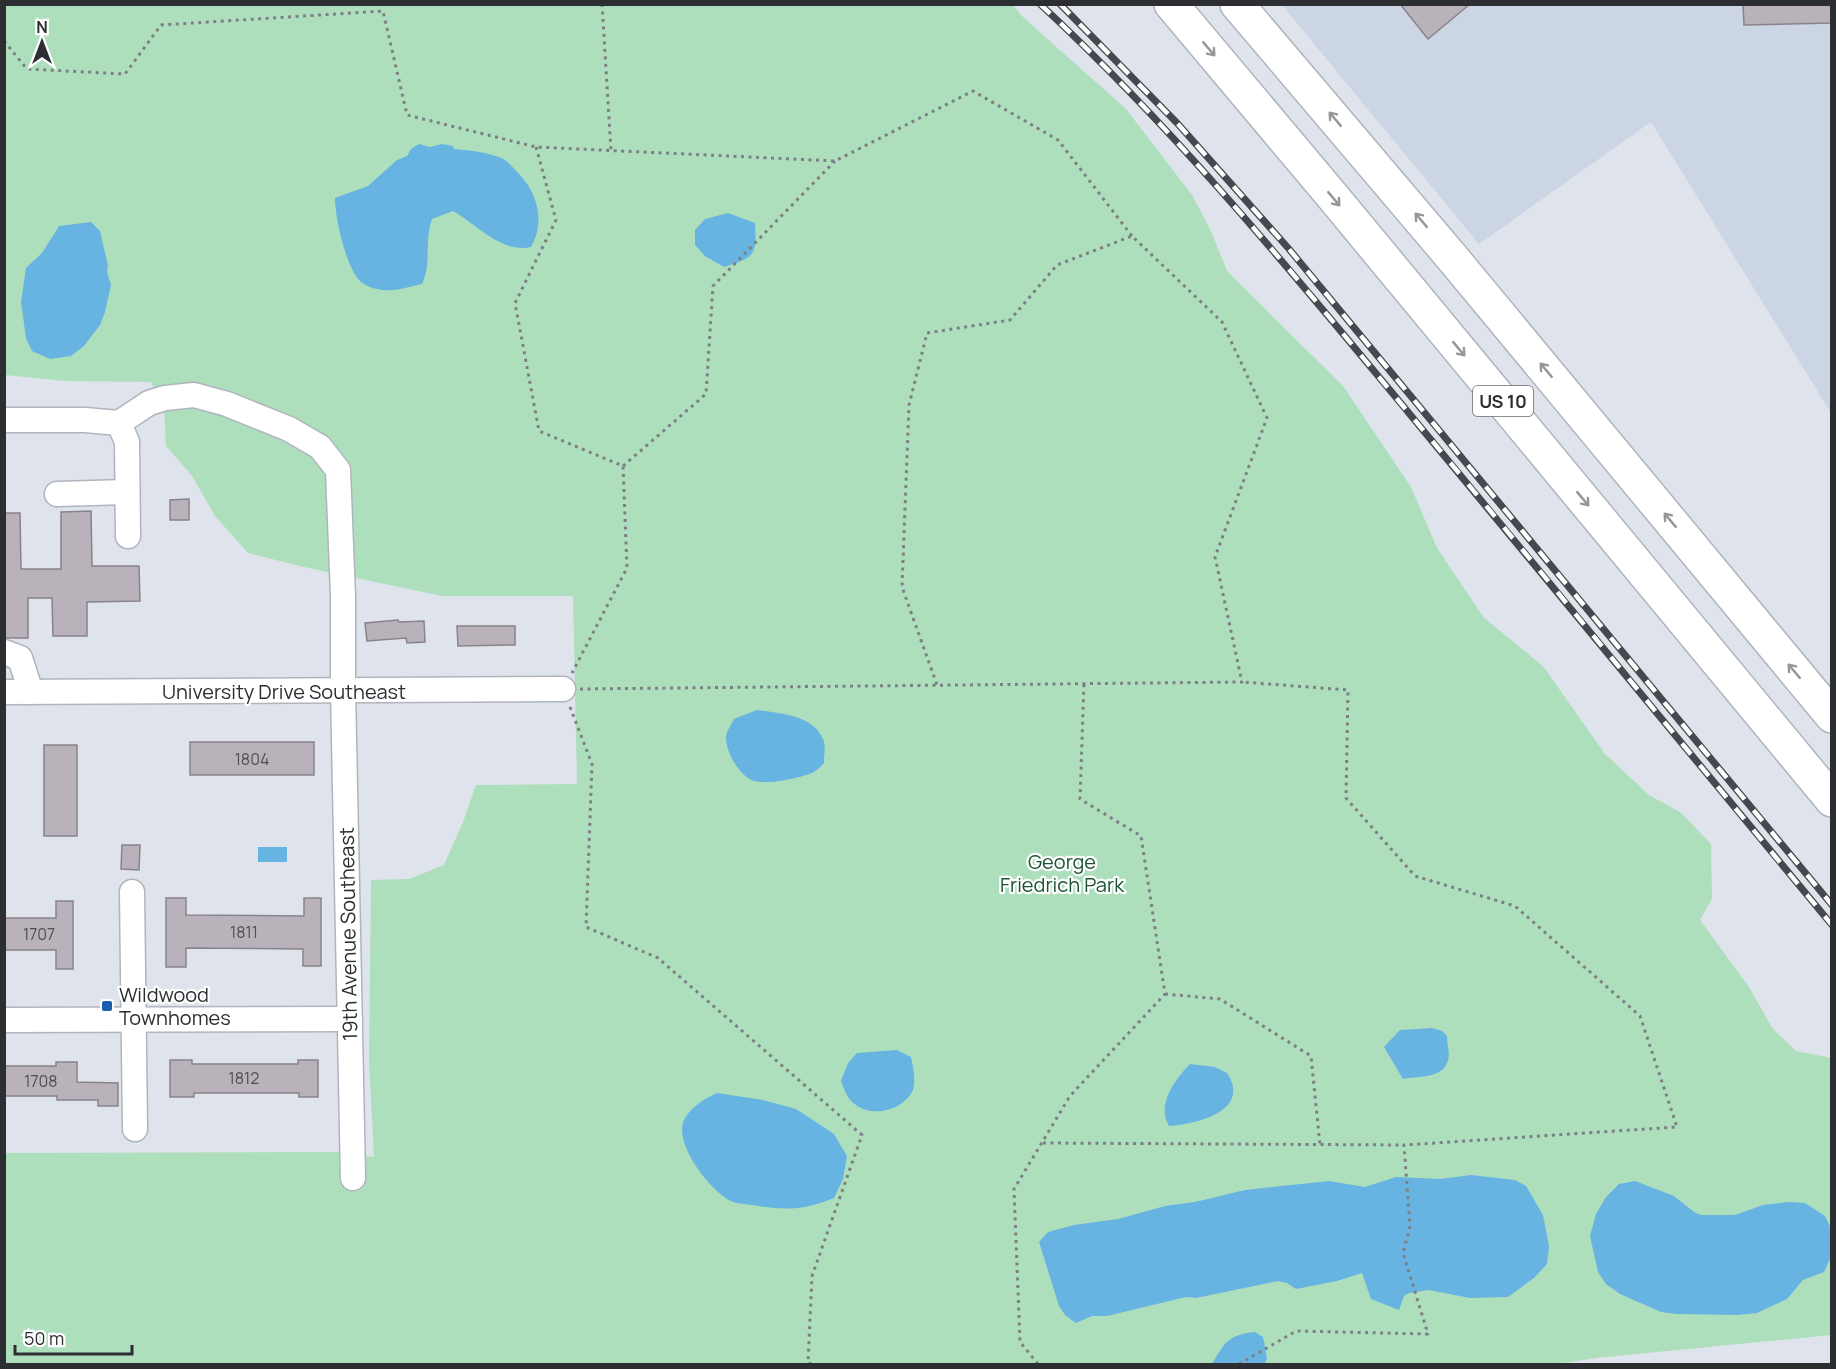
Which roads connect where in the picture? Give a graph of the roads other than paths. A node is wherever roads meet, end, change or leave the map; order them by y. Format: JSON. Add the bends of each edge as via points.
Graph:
{"nodes":[{"id":1,"x":1171,"y":4,"type":"edge"},
{"id":2,"x":1237,"y":4,"type":"edge"},
{"id":3,"x":4,"y":420,"type":"edge"},
{"id":4,"x":119,"y":423,"type":"junction"},
{"id":5,"x":128,"y":492,"type":"junction"},
{"id":6,"x":57,"y":494,"type":"dead end"},
{"id":7,"x":128,"y":536,"type":"dead end"},
{"id":8,"x":4,"y":652,"type":"edge"},
{"id":9,"x":563,"y":689,"type":"road end"},
{"id":10,"x":343,"y":690,"type":"junction"},
{"id":11,"x":4,"y":692,"type":"edge"},
{"id":12,"x":31,"y":692,"type":"junction"},
{"id":13,"x":1832,"y":716,"type":"edge"},
{"id":14,"x":1832,"y":800,"type":"edge"},
{"id":15,"x":132,"y":892,"type":"dead end"},
{"id":16,"x":350,"y":1018,"type":"junction"},
{"id":17,"x":133,"y":1019,"type":"junction"},
{"id":18,"x":4,"y":1020,"type":"edge"},
{"id":19,"x":135,"y":1129,"type":"dead end"},
{"id":20,"x":353,"y":1178,"type":"dead end"}],
"edges":[{"from":1,"to":14,"type":"highway","number":"US 10","one_way":true},
{"from":13,"to":2,"type":"highway","number":"US 10","one_way":true},
{"from":3,"to":4,"type":"street"},
{"from":4,"to":5,"type":"street","via":[[127,442]]},
{"from":4,"to":10,"type":"street","name":"19th Avenue Southeast","via":[[149,403],[194,395],[289,429],[331,458],[338,470]]},
{"from":5,"to":6,"type":"street"},
{"from":5,"to":7,"type":"street"},
{"from":8,"to":12,"type":"street","via":[[20,657]]},
{"from":9,"to":10,"type":"street","name":"University Drive Southeast"},
{"from":10,"to":12,"type":"street","name":"University Drive Southeast"},
{"from":10,"to":16,"type":"street","name":"19th Avenue Southeast"},
{"from":11,"to":12,"type":"street","name":"University Drive Southeast"},
{"from":15,"to":17,"type":"street"},
{"from":16,"to":17,"type":"street"},
{"from":16,"to":20,"type":"street","name":"19th Avenue Southeast"},
{"from":17,"to":18,"type":"street"},
{"from":17,"to":19,"type":"street"}]}
